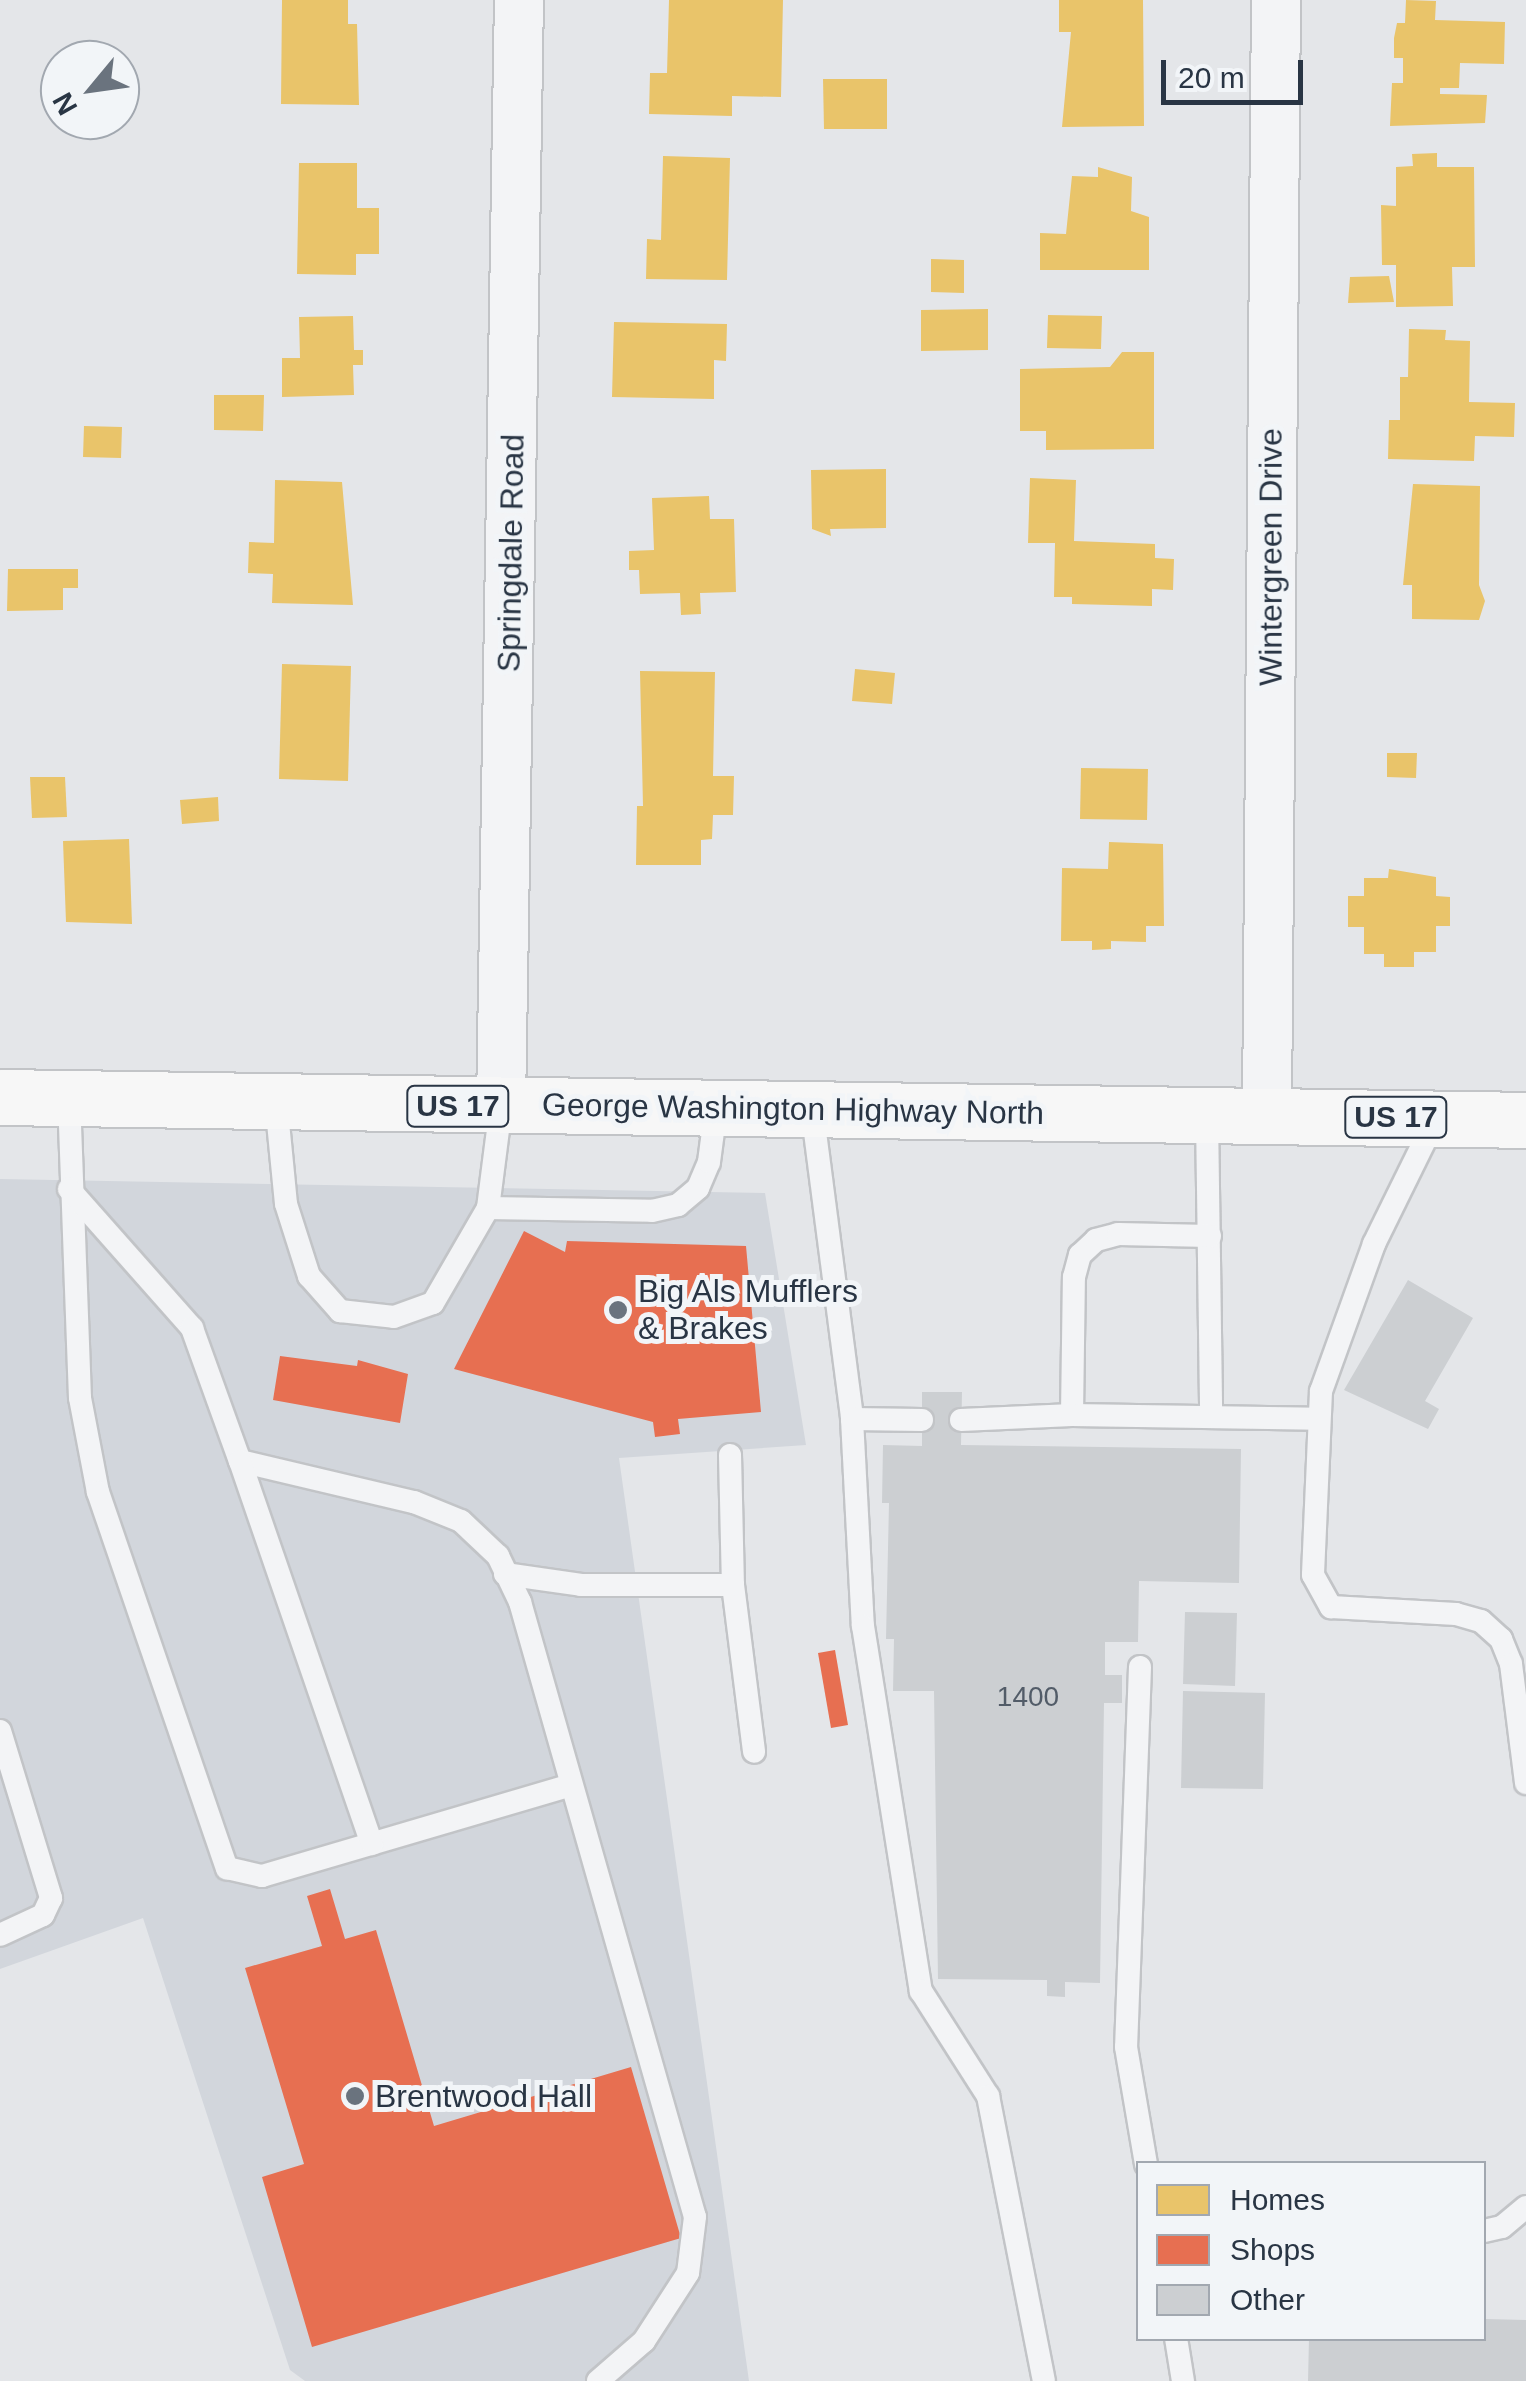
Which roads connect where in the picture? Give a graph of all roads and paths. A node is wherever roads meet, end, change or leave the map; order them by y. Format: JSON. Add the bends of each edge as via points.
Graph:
{"nodes":[{"id":1,"x":520,"y":0,"type":"edge"},
{"id":2,"x":1276,"y":0,"type":"edge"},
{"id":3,"x":0,"y":1097,"type":"edge"},
{"id":4,"x":69,"y":1098,"type":"junction"},
{"id":5,"x":276,"y":1102,"type":"junction"},
{"id":6,"x":502,"y":1106,"type":"junction"},
{"id":7,"x":716,"y":1108,"type":"junction"},
{"id":8,"x":812,"y":1110,"type":"junction"},
{"id":9,"x":1207,"y":1112,"type":"junction"},
{"id":10,"x":1267,"y":1114,"type":"junction"},
{"id":11,"x":1436,"y":1118,"type":"junction"},
{"id":12,"x":1526,"y":1120,"type":"edge"},
{"id":13,"x":69,"y":1189,"type":"junction"},
{"id":14,"x":488,"y":1208,"type":"junction"},
{"id":15,"x":1210,"y":1236,"type":"junction"},
{"id":16,"x":1072,"y":1415,"type":"junction"},
{"id":17,"x":1211,"y":1417,"type":"junction"},
{"id":18,"x":852,"y":1419,"type":"junction"},
{"id":19,"x":1317,"y":1419,"type":"junction"},
{"id":20,"x":922,"y":1420,"type":"dead end"},
{"id":21,"x":962,"y":1420,"type":"dead end"},
{"id":22,"x":730,"y":1455,"type":"dead end"},
{"id":23,"x":240,"y":1462,"type":"junction"},
{"id":24,"x":506,"y":1574,"type":"junction"},
{"id":25,"x":733,"y":1584,"type":"junction"},
{"id":26,"x":1140,"y":1667,"type":"dead end"},
{"id":27,"x":0,"y":1730,"type":"edge"},
{"id":28,"x":754,"y":1752,"type":"dead end"},
{"id":29,"x":1526,"y":1783,"type":"edge"},
{"id":30,"x":572,"y":1784,"type":"junction"},
{"id":31,"x":372,"y":1844,"type":"junction"},
{"id":32,"x":0,"y":1934,"type":"edge"},
{"id":33,"x":1145,"y":2161,"type":"edge"},
{"id":34,"x":1526,"y":2208,"type":"edge"},
{"id":35,"x":1486,"y":2231,"type":"edge"},
{"id":36,"x":1176,"y":2341,"type":"edge"},
{"id":37,"x":598,"y":2381,"type":"edge"},
{"id":38,"x":1044,"y":2381,"type":"edge"},
{"id":39,"x":1183,"y":2381,"type":"edge"}],
"edges":[{"from":1,"to":6,"type":"street","name":"Springdale Road"},
{"from":2,"to":10,"type":"street","name":"Wintergreen Drive"},
{"from":3,"to":4,"type":"main road","name":"George Washington Highway North","number":"US 17"},
{"from":4,"to":5,"type":"main road","name":"George Washington Highway North","number":"US 17"},
{"from":4,"to":13,"type":"lane"},
{"from":5,"to":6,"type":"main road","name":"George Washington Highway North","number":"US 17"},
{"from":5,"to":14,"type":"lane","via":[[286,1204],[310,1276],[340,1311],[394,1317],[433,1303]]},
{"from":6,"to":7,"type":"main road","name":"George Washington Highway North","number":"US 17"},
{"from":6,"to":14,"type":"lane"},
{"from":7,"to":8,"type":"main road","name":"George Washington Highway North","number":"US 17"},
{"from":7,"to":14,"type":"lane","via":[[709,1162],[698,1188],[678,1206],[652,1212]]},
{"from":8,"to":9,"type":"main road","name":"George Washington Highway North","number":"US 17"},
{"from":8,"to":18,"type":"lane"},
{"from":9,"to":10,"type":"main road","name":"George Washington Highway North","number":"US 17"},
{"from":9,"to":15,"type":"lane"},
{"from":10,"to":11,"type":"main road","name":"George Washington Highway North","number":"US 17"},
{"from":11,"to":12,"type":"main road","name":"George Washington Highway North","number":"US 17"},
{"from":11,"to":19,"type":"lane","via":[[1374,1244]]},
{"from":13,"to":23,"type":"lane","via":[[192,1328]]},
{"from":13,"to":31,"type":"lane","via":[[80,1398],[98,1492],[217,1854],[227,1868],[262,1876]]},
{"from":15,"to":16,"type":"lane","via":[[1118,1234],[1096,1240],[1080,1255]]},
{"from":15,"to":17,"type":"lane"},
{"from":16,"to":17,"type":"lane"},
{"from":16,"to":21,"type":"lane"},
{"from":17,"to":19,"type":"lane"},
{"from":18,"to":20,"type":"lane"},
{"from":18,"to":38,"type":"lane","via":[[863,1626],[921,1991],[988,2096]]},
{"from":19,"to":29,"type":"lane","via":[[1318,1594],[1349,1612],[1456,1614],[1491,1630],[1511,1664]]},
{"from":22,"to":25,"type":"lane"},
{"from":23,"to":24,"type":"lane","via":[[414,1502],[461,1521],[498,1556]]},
{"from":23,"to":31,"type":"lane"},
{"from":24,"to":25,"type":"lane","via":[[581,1585]]},
{"from":24,"to":30,"type":"lane"},
{"from":25,"to":28,"type":"lane"},
{"from":26,"to":33,"type":"lane","via":[[1126,2047]]},
{"from":27,"to":32,"type":"lane","via":[[51,1898],[43,1915]]},
{"from":30,"to":31,"type":"lane"},
{"from":30,"to":37,"type":"lane","via":[[695,2217],[688,2273],[644,2341]]},
{"from":34,"to":35,"type":"lane"},
{"from":36,"to":39,"type":"lane"}]}
